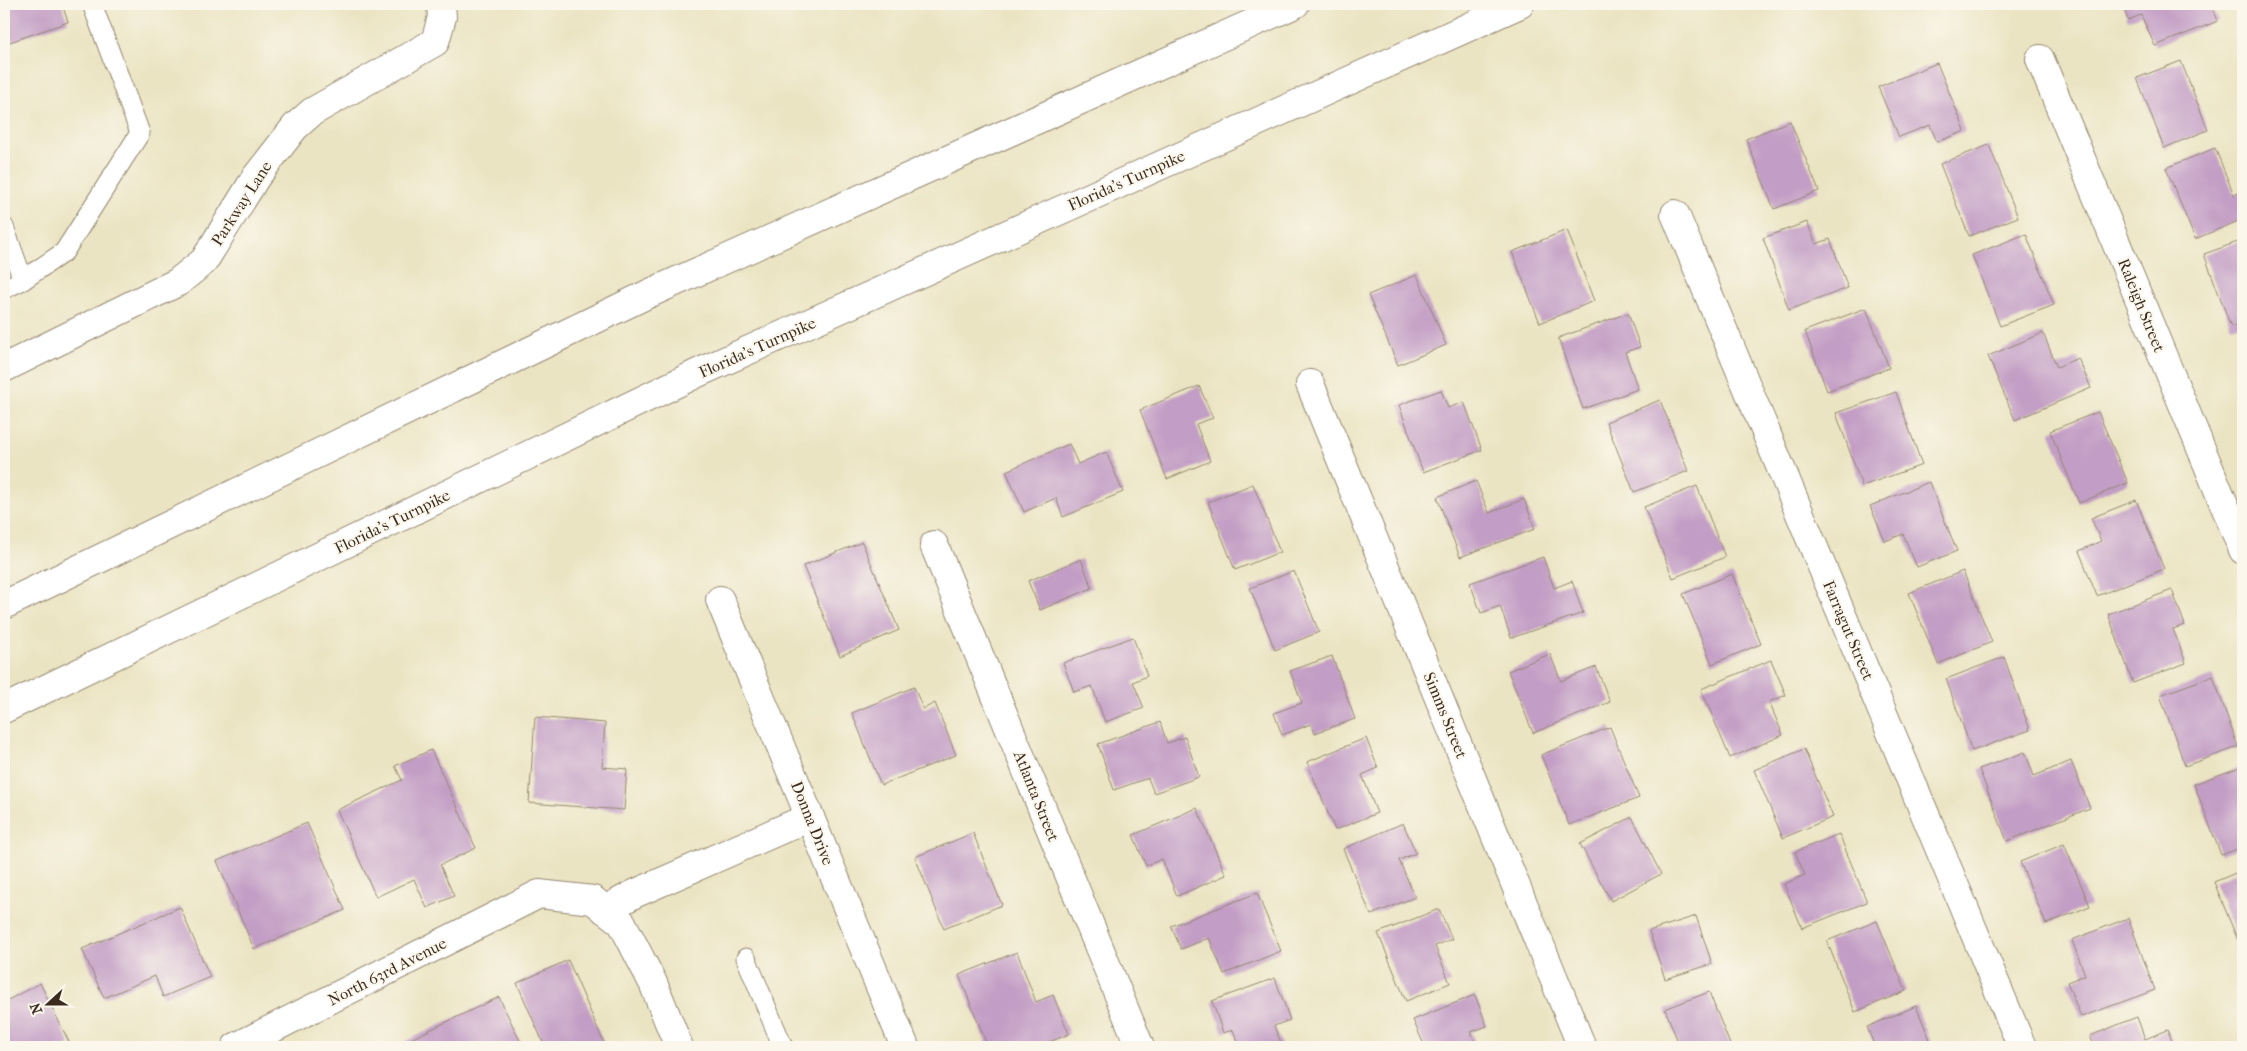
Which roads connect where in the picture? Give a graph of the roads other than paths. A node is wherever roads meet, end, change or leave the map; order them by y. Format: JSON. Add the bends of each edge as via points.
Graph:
{"nodes":[{"id":1,"x":92,"y":4,"type":"edge"},
{"id":2,"x":441,"y":4,"type":"edge"},
{"id":3,"x":1295,"y":4,"type":"edge"},
{"id":4,"x":1520,"y":4,"type":"edge"},
{"id":5,"x":2040,"y":59,"type":"dead end"},
{"id":6,"x":1675,"y":214,"type":"dead end"},
{"id":7,"x":4,"y":227,"type":"edge"},
{"id":8,"x":23,"y":280,"type":"junction"},
{"id":9,"x":4,"y":289,"type":"edge"},
{"id":10,"x":4,"y":368,"type":"edge"},
{"id":11,"x":1310,"y":384,"type":"dead end"},
{"id":12,"x":934,"y":545,"type":"dead end"},
{"id":13,"x":2243,"y":550,"type":"edge"},
{"id":14,"x":720,"y":600,"type":"dead end"},
{"id":15,"x":4,"y":606,"type":"edge"},
{"id":16,"x":4,"y":708,"type":"edge"},
{"id":17,"x":810,"y":817,"type":"junction"},
{"id":18,"x":605,"y":910,"type":"junction"},
{"id":19,"x":746,"y":958,"type":"dead end"},
{"id":20,"x":236,"y":1047,"type":"edge"},
{"id":21,"x":679,"y":1047,"type":"edge"},
{"id":22,"x":783,"y":1047,"type":"edge"},
{"id":23,"x":905,"y":1047,"type":"edge"},
{"id":24,"x":1140,"y":1047,"type":"edge"},
{"id":25,"x":1582,"y":1047,"type":"edge"},
{"id":26,"x":2022,"y":1047,"type":"edge"}],
"edges":[{"from":1,"to":8,"type":"lane","via":[[140,132],[64,252]]},
{"from":2,"to":10,"type":"main road","name":"Parkway Lane","via":[[442,16],[435,42],[312,112],[295,127],[256,177],[204,261],[178,282]]},
{"from":3,"to":15,"type":"main road","via":[[648,294]]},
{"from":4,"to":16,"type":"main road","name":"Florida's Turnpike","via":[[700,372]]},
{"from":5,"to":13,"type":"main road","name":"Raleigh Street"},
{"from":6,"to":26,"type":"main road","name":"Farragut Street"},
{"from":7,"to":8,"type":"lane"},
{"from":8,"to":9,"type":"lane"},
{"from":11,"to":25,"type":"main road","name":"Simms Street"},
{"from":12,"to":24,"type":"main road","name":"Atlanta Street"},
{"from":14,"to":17,"type":"main road","name":"Donna Drive"},
{"from":17,"to":18,"type":"main road","via":[[634,894]]},
{"from":17,"to":23,"type":"main road","name":"Donna Drive"},
{"from":18,"to":20,"type":"main road","name":"North 63rd Avenue","via":[[593,900],[539,894]]},
{"from":18,"to":21,"type":"main road","via":[[622,923],[653,983]]},
{"from":19,"to":22,"type":"lane"}]}
